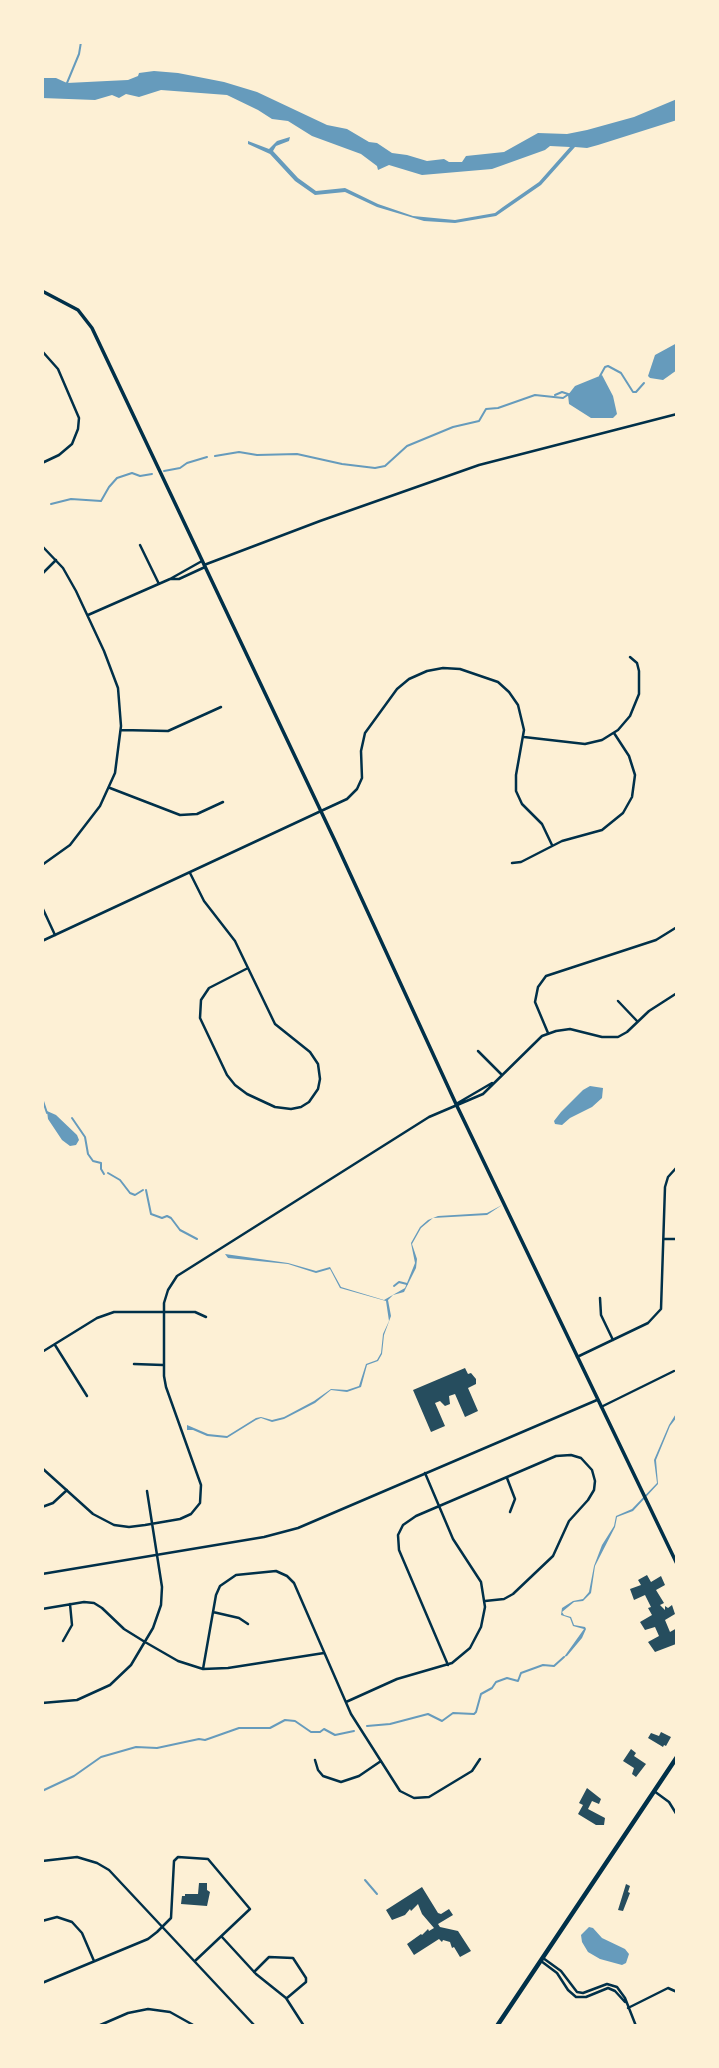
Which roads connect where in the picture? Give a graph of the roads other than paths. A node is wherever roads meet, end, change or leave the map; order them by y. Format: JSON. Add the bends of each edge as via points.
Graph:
{"nodes":[{"id":1,"x":42,"y":291,"type":"edge"},
{"id":2,"x":42,"y":351,"type":"edge"},
{"id":3,"x":677,"y":414,"type":"edge"},
{"id":4,"x":42,"y":463,"type":"edge"},
{"id":5,"x":140,"y":545,"type":"dead end"},
{"id":6,"x":42,"y":546,"type":"edge"},
{"id":7,"x":56,"y":560,"type":"junction"},
{"id":8,"x":204,"y":564,"type":"junction"},
{"id":9,"x":42,"y":574,"type":"edge"},
{"id":10,"x":170,"y":579,"type":"junction"},
{"id":11,"x":159,"y":584,"type":"junction"},
{"id":12,"x":87,"y":615,"type":"junction"},
{"id":13,"x":630,"y":657,"type":"dead end"},
{"id":14,"x":220,"y":707,"type":"dead end"},
{"id":15,"x":42,"y":716,"type":"edge"},
{"id":16,"x":121,"y":730,"type":"junction"},
{"id":17,"x":614,"y":733,"type":"junction"},
{"id":18,"x":42,"y":734,"type":"edge"},
{"id":19,"x":524,"y":737,"type":"junction"},
{"id":20,"x":110,"y":788,"type":"junction"},
{"id":21,"x":223,"y":802,"type":"dead end"},
{"id":22,"x":321,"y":811,"type":"junction"},
{"id":23,"x":552,"y":845,"type":"junction"},
{"id":24,"x":512,"y":863,"type":"dead end"},
{"id":25,"x":42,"y":865,"type":"edge"},
{"id":26,"x":190,"y":873,"type":"junction"},
{"id":27,"x":42,"y":907,"type":"edge"},
{"id":28,"x":677,"y":927,"type":"edge"},
{"id":29,"x":55,"y":935,"type":"junction"},
{"id":30,"x":42,"y":941,"type":"edge"},
{"id":31,"x":248,"y":968,"type":"junction"},
{"id":32,"x":677,"y":993,"type":"edge"},
{"id":33,"x":618,"y":1001,"type":"dead end"},
{"id":34,"x":638,"y":1021,"type":"junction"},
{"id":35,"x":548,"y":1033,"type":"junction"},
{"id":36,"x":478,"y":1051,"type":"dead end"},
{"id":37,"x":502,"y":1074,"type":"junction"},
{"id":38,"x":456,"y":1104,"type":"junction"},
{"id":39,"x":677,"y":1167,"type":"edge"},
{"id":40,"x":664,"y":1239,"type":"junction"},
{"id":41,"x":677,"y":1239,"type":"edge"},
{"id":42,"x":600,"y":1298,"type":"dead end"},
{"id":43,"x":164,"y":1312,"type":"junction"},
{"id":44,"x":206,"y":1317,"type":"dead end"},
{"id":45,"x":612,"y":1339,"type":"junction"},
{"id":46,"x":54,"y":1345,"type":"junction"},
{"id":47,"x":42,"y":1352,"type":"edge"},
{"id":48,"x":577,"y":1357,"type":"junction"},
{"id":49,"x":134,"y":1364,"type":"dead end"},
{"id":50,"x":163,"y":1365,"type":"junction"},
{"id":51,"x":674,"y":1371,"type":"dead end"},
{"id":52,"x":87,"y":1396,"type":"dead end"},
{"id":53,"x":597,"y":1400,"type":"junction"},
{"id":54,"x":601,"y":1407,"type":"junction"},
{"id":55,"x":42,"y":1468,"type":"edge"},
{"id":56,"x":425,"y":1473,"type":"junction"},
{"id":57,"x":506,"y":1478,"type":"junction"},
{"id":58,"x":67,"y":1490,"type":"junction"},
{"id":59,"x":147,"y":1491,"type":"dead end"},
{"id":60,"x":439,"y":1506,"type":"junction"},
{"id":61,"x":42,"y":1507,"type":"edge"},
{"id":62,"x":510,"y":1512,"type":"dead end"},
{"id":63,"x":152,"y":1524,"type":"junction"},
{"id":64,"x":157,"y":1555,"type":"junction"},
{"id":65,"x":677,"y":1564,"type":"edge"},
{"id":66,"x":42,"y":1574,"type":"edge"},
{"id":67,"x":485,"y":1601,"type":"junction"},
{"id":68,"x":70,"y":1604,"type":"junction"},
{"id":69,"x":42,"y":1609,"type":"edge"},
{"id":70,"x":213,"y":1612,"type":"junction"},
{"id":71,"x":248,"y":1624,"type":"dead end"},
{"id":72,"x":63,"y":1641,"type":"dead end"},
{"id":73,"x":145,"y":1642,"type":"junction"},
{"id":74,"x":324,"y":1653,"type":"junction"},
{"id":75,"x":448,"y":1665,"type":"junction"},
{"id":76,"x":203,"y":1669,"type":"junction"},
{"id":77,"x":346,"y":1702,"type":"junction"},
{"id":78,"x":42,"y":1703,"type":"edge"},
{"id":79,"x":677,"y":1757,"type":"edge"},
{"id":80,"x":480,"y":1759,"type":"dead end"},
{"id":81,"x":315,"y":1760,"type":"dead end"},
{"id":82,"x":381,"y":1761,"type":"junction"},
{"id":83,"x":654,"y":1791,"type":"junction"},
{"id":84,"x":677,"y":1815,"type":"edge"},
{"id":85,"x":42,"y":1861,"type":"edge"},
{"id":86,"x":42,"y":1921,"type":"edge"},
{"id":87,"x":163,"y":1926,"type":"junction"},
{"id":88,"x":222,"y":1937,"type":"junction"},
{"id":89,"x":542,"y":1960,"type":"junction"},
{"id":90,"x":195,"y":1961,"type":"junction"},
{"id":91,"x":94,"y":1962,"type":"junction"},
{"id":92,"x":255,"y":1973,"type":"junction"},
{"id":93,"x":42,"y":1983,"type":"edge"},
{"id":94,"x":677,"y":1992,"type":"edge"},
{"id":95,"x":286,"y":1998,"type":"junction"},
{"id":96,"x":628,"y":2008,"type":"junction"},
{"id":97,"x":98,"y":2026,"type":"edge"},
{"id":98,"x":195,"y":2026,"type":"edge"},
{"id":99,"x":255,"y":2026,"type":"edge"},
{"id":100,"x":304,"y":2026,"type":"edge"},
{"id":101,"x":497,"y":2026,"type":"edge"},
{"id":102,"x":636,"y":2026,"type":"edge"}],
"edges":[{"from":1,"to":8,"type":"main road","via":[[74,307],[90,323]]},
{"from":2,"to":4,"type":"street","via":[[58,369],[79,425],[68,448]]},
{"from":3,"to":8,"type":"street","via":[[479,465]]},
{"from":5,"to":11,"type":"street"},
{"from":6,"to":7,"type":"street"},
{"from":7,"to":9,"type":"street"},
{"from":7,"to":12,"type":"street"},
{"from":8,"to":10,"type":"street"},
{"from":8,"to":10,"type":"street","via":[[179,579]]},
{"from":8,"to":22,"type":"main road"},
{"from":10,"to":11,"type":"street"},
{"from":11,"to":12,"type":"street"},
{"from":12,"to":16,"type":"street","via":[[116,682]]},
{"from":13,"to":17,"type":"street","via":[[639,671],[639,694],[630,716]]},
{"from":14,"to":16,"type":"street","via":[[175,729]]},
{"from":15,"to":18,"type":"street"},
{"from":16,"to":20,"type":"street"},
{"from":17,"to":19,"type":"street","via":[[585,744]]},
{"from":17,"to":23,"type":"street","via":[[634,769],[635,787],[628,806],[606,828]]},
{"from":19,"to":22,"type":"street","via":[[520,708],[498,682],[460,669],[422,673],[397,689],[369,725],[356,791]]},
{"from":19,"to":23,"type":"street","via":[[517,793]]},
{"from":20,"to":21,"type":"street","via":[[180,815],[197,814]]},
{"from":20,"to":25,"type":"street","via":[[79,836]]},
{"from":22,"to":26,"type":"street"},
{"from":22,"to":38,"type":"main road"},
{"from":23,"to":24,"type":"street"},
{"from":26,"to":29,"type":"street"},
{"from":26,"to":31,"type":"street"},
{"from":27,"to":29,"type":"street"},
{"from":28,"to":35,"type":"street","via":[[656,940],[546,976],[538,987],[536,1002]]},
{"from":29,"to":30,"type":"street"},
{"from":31,"to":31,"type":"street","via":[[275,1024],[318,1064],[318,1089],[301,1107],[275,1107],[235,1085],[201,1018],[201,1000],[209,988]]},
{"from":32,"to":34,"type":"street"},
{"from":33,"to":34,"type":"street"},
{"from":34,"to":35,"type":"street","via":[[614,1038],[570,1029]]},
{"from":35,"to":37,"type":"street"},
{"from":36,"to":37,"type":"street"},
{"from":37,"to":38,"type":"street"},
{"from":38,"to":43,"type":"street","via":[[186,1268],[170,1285]]},
{"from":38,"to":48,"type":"main road"},
{"from":39,"to":40,"type":"street","via":[[665,1187]]},
{"from":40,"to":41,"type":"street"},
{"from":40,"to":45,"type":"street","via":[[661,1309],[653,1320]]},
{"from":42,"to":45,"type":"street","via":[[601,1315]]},
{"from":43,"to":44,"type":"street","via":[[195,1312]]},
{"from":43,"to":46,"type":"street","via":[[107,1314]]},
{"from":43,"to":50,"type":"street"},
{"from":45,"to":48,"type":"street"},
{"from":46,"to":47,"type":"street"},
{"from":46,"to":52,"type":"street"},
{"from":48,"to":53,"type":"main road"},
{"from":49,"to":50,"type":"street"},
{"from":50,"to":63,"type":"street","via":[[166,1387],[202,1491],[198,1507],[187,1517]]},
{"from":51,"to":54,"type":"street"},
{"from":53,"to":54,"type":"main road"},
{"from":53,"to":56,"type":"street"},
{"from":54,"to":65,"type":"main road"},
{"from":55,"to":58,"type":"street"},
{"from":56,"to":60,"type":"street"},
{"from":56,"to":64,"type":"street","via":[[298,1528]]},
{"from":57,"to":60,"type":"street"},
{"from":57,"to":62,"type":"street","via":[[515,1499]]},
{"from":57,"to":67,"type":"street","via":[[556,1456],[571,1455],[589,1465],[595,1484],[569,1521],[550,1560],[509,1597]]},
{"from":58,"to":61,"type":"street"},
{"from":58,"to":63,"type":"street","via":[[108,1523],[129,1527]]},
{"from":59,"to":63,"type":"street"},
{"from":60,"to":67,"type":"street","via":[[453,1539],[478,1575]]},
{"from":60,"to":75,"type":"street","via":[[407,1521],[398,1542]]},
{"from":63,"to":64,"type":"street"},
{"from":64,"to":66,"type":"street"},
{"from":64,"to":73,"type":"street","via":[[161,1605]]},
{"from":67,"to":75,"type":"street","via":[[475,1640]]},
{"from":68,"to":69,"type":"street"},
{"from":68,"to":72,"type":"street","via":[[72,1625]]},
{"from":68,"to":73,"type":"street","via":[[98,1605]]},
{"from":70,"to":71,"type":"street"},
{"from":70,"to":74,"type":"street","via":[[217,1591],[231,1577],[266,1570],[282,1573],[294,1583]]},
{"from":70,"to":76,"type":"street"},
{"from":73,"to":76,"type":"street"},
{"from":73,"to":78,"type":"street","via":[[127,1670],[103,1690],[77,1700]]},
{"from":74,"to":76,"type":"street"},
{"from":74,"to":77,"type":"street"},
{"from":75,"to":77,"type":"street","via":[[397,1679]]},
{"from":77,"to":82,"type":"street"},
{"from":79,"to":83,"type":"highway"},
{"from":80,"to":82,"type":"street","via":[[472,1770],[434,1795],[419,1798],[400,1791]]},
{"from":81,"to":82,"type":"street","via":[[323,1776],[341,1782]]},
{"from":83,"to":84,"type":"street"},
{"from":83,"to":89,"type":"highway"},
{"from":85,"to":87,"type":"street","via":[[77,1857],[102,1866]]},
{"from":86,"to":91,"type":"street","via":[[61,1917],[75,1924]]},
{"from":87,"to":88,"type":"street","via":[[171,1918],[175,1858],[208,1859],[250,1909]]},
{"from":87,"to":90,"type":"street"},
{"from":87,"to":91,"type":"street","via":[[148,1939]]},
{"from":88,"to":90,"type":"street"},
{"from":88,"to":92,"type":"street"},
{"from":89,"to":96,"type":"street","via":[[561,1971],[575,1991],[583,1993],[610,1984],[619,1989]]},
{"from":89,"to":101,"type":"highway"},
{"from":90,"to":99,"type":"street"},
{"from":91,"to":93,"type":"street"},
{"from":92,"to":95,"type":"street"},
{"from":92,"to":95,"type":"street","via":[[269,1957],[293,1958],[306,1982]]},
{"from":94,"to":96,"type":"street","via":[[668,1988]]},
{"from":95,"to":100,"type":"street"},
{"from":96,"to":102,"type":"street"},
{"from":97,"to":98,"type":"street","via":[[148,2009],[170,2012]]}]}
